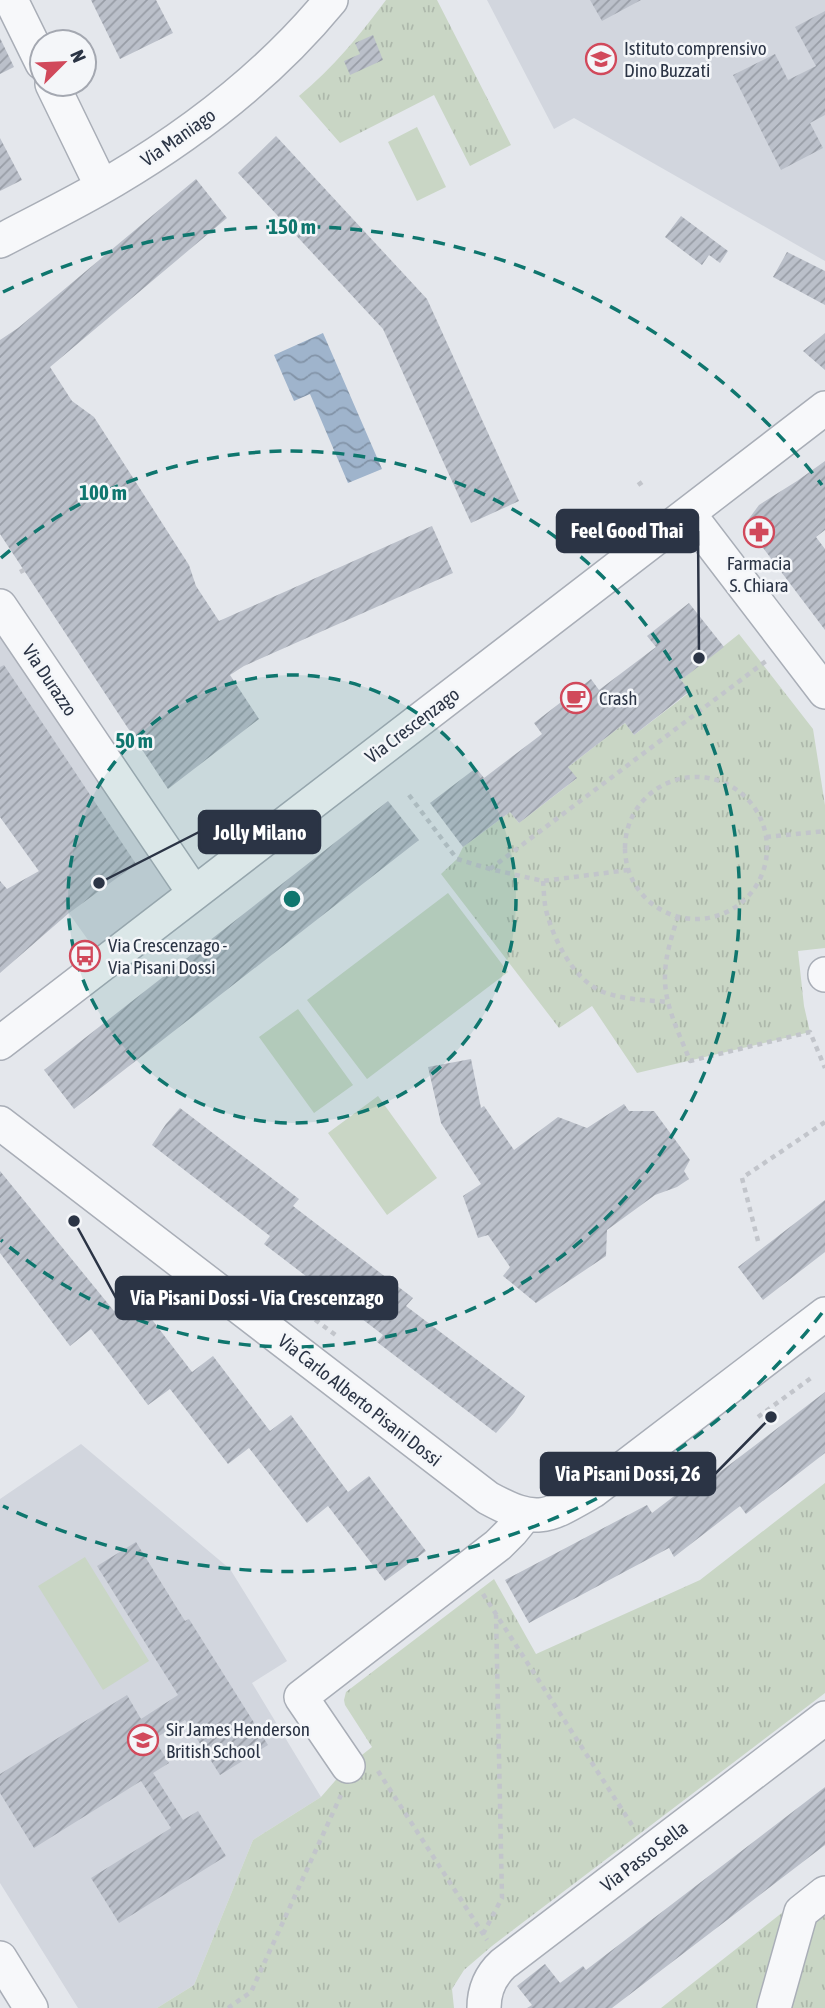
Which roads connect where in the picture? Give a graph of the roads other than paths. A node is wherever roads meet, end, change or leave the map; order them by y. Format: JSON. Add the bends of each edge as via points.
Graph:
{"nodes":[{"id":1,"x":11,"y":0,"type":"edge"},
{"id":2,"x":331,"y":0,"type":"edge"},
{"id":3,"x":28,"y":35,"type":"edge"},
{"id":4,"x":59,"y":98,"type":"edge"},
{"id":5,"x":102,"y":187,"type":"junction"},
{"id":6,"x":0,"y":241,"type":"edge"},
{"id":7,"x":825,"y":408,"type":"edge"},
{"id":8,"x":689,"y":514,"type":"junction"},
{"id":9,"x":3,"y":617,"type":"edge"},
{"id":10,"x":825,"y":692,"type":"edge"},
{"id":11,"x":194,"y":893,"type":"junction"},
{"id":12,"x":0,"y":1043,"type":"edge"},
{"id":13,"x":0,"y":1123,"type":"edge"},
{"id":14,"x":825,"y":1314,"type":"edge"},
{"id":15,"x":525,"y":1515,"type":"junction"},
{"id":16,"x":825,"y":1718,"type":"edge"},
{"id":17,"x":348,"y":1766,"type":"road end"},
{"id":18,"x":825,"y":1893,"type":"edge"},
{"id":19,"x":0,"y":1958,"type":"edge"},
{"id":20,"x":31,"y":2008,"type":"edge"},
{"id":21,"x":484,"y":2008,"type":"edge"},
{"id":22,"x":774,"y":2008,"type":"edge"}],
"edges":[{"from":1,"to":3,"type":"street"},
{"from":2,"to":5,"type":"street","name":"Via Maniago","via":[[280,55],[216,111]]},
{"from":4,"to":5,"type":"street"},
{"from":5,"to":6,"type":"street","name":"Via Maniago"},
{"from":7,"to":8,"type":"street","name":"Via Crescenzago"},
{"from":8,"to":10,"type":"street"},
{"from":8,"to":11,"type":"street","name":"Via Crescenzago"},
{"from":9,"to":11,"type":"street","name":"Via Durazzo"},
{"from":11,"to":12,"type":"street","name":"Via Crescenzago"},
{"from":13,"to":15,"type":"street","name":"Via Carlo Alberto Pisani Dossi","via":[[488,1498]]},
{"from":14,"to":15,"type":"street","via":[[593,1491],[561,1510]]},
{"from":15,"to":17,"type":"street","via":[[507,1537],[301,1697]]},
{"from":16,"to":21,"type":"street","name":"Via Passo Sella","via":[[503,1964],[485,1993]]},
{"from":18,"to":22,"type":"street","via":[[801,1912]]},
{"from":19,"to":20,"type":"street"}]}
